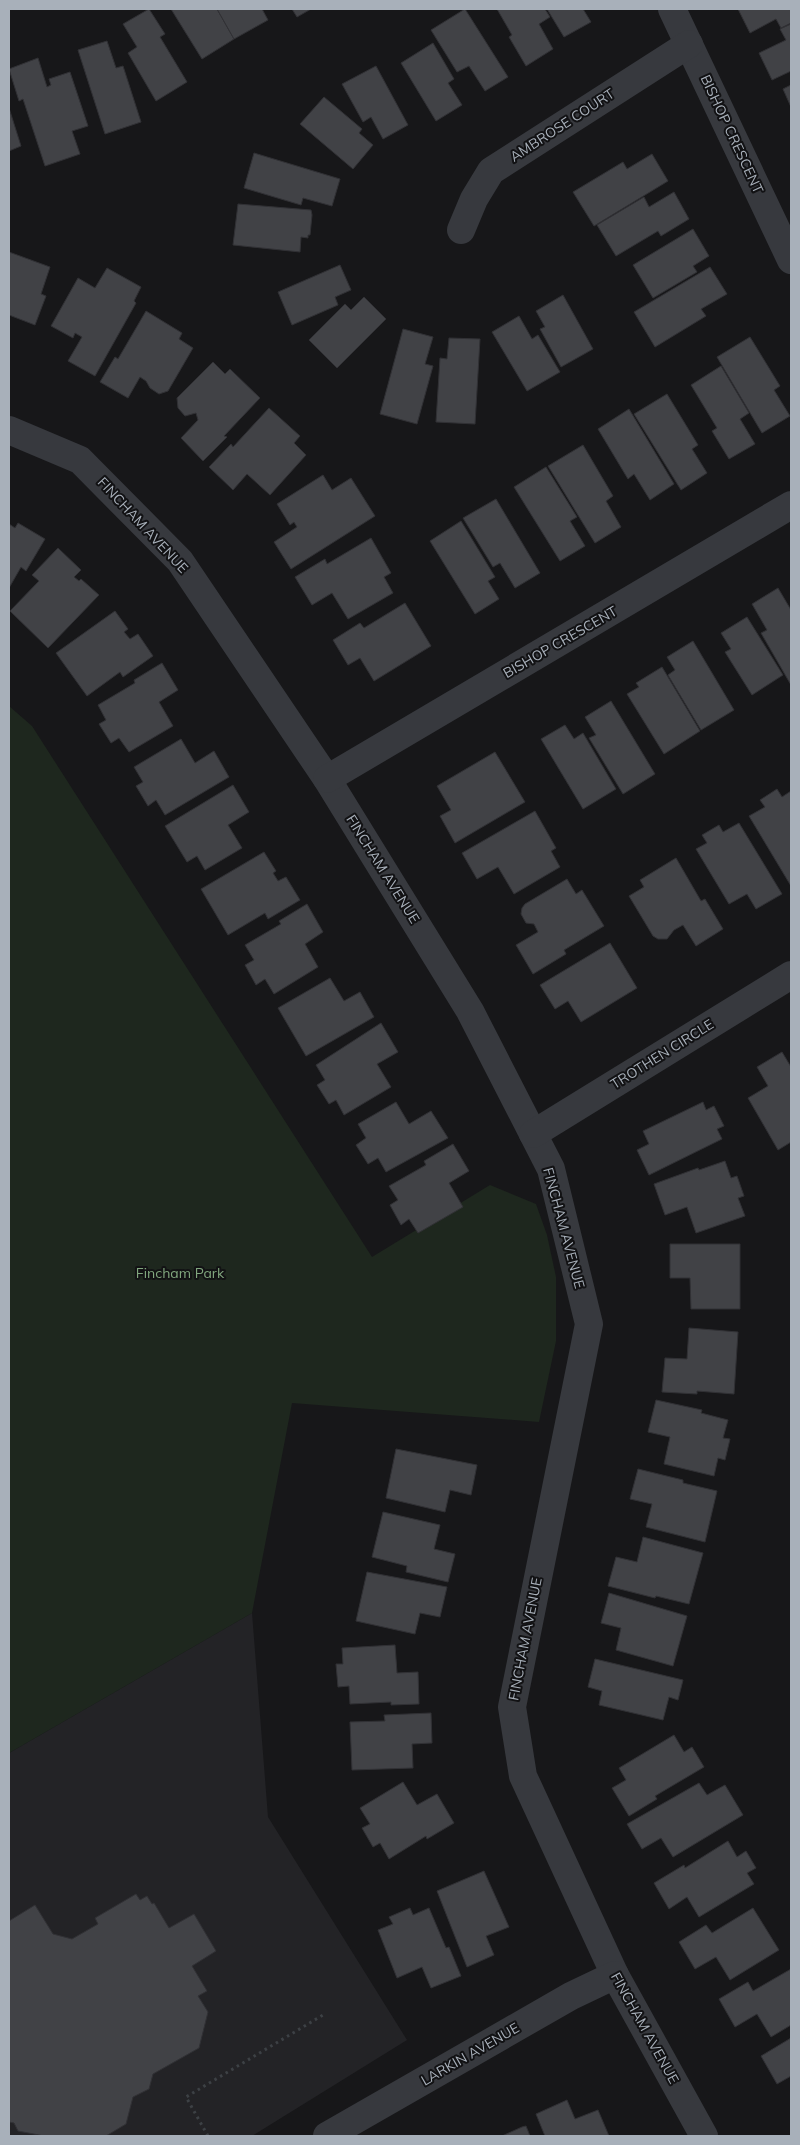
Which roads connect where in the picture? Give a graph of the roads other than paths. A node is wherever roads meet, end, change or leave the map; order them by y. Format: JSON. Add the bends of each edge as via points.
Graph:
{"nodes":[{"id":1,"x":672,"y":9,"type":"edge"},
{"id":2,"x":689,"y":44,"type":"junction"},
{"id":3,"x":461,"y":230,"type":"dead end"},
{"id":4,"x":791,"y":260,"type":"edge"},
{"id":5,"x":9,"y":430,"type":"edge"},
{"id":6,"x":791,"y":505,"type":"edge"},
{"id":7,"x":327,"y":778,"type":"junction"},
{"id":8,"x":791,"y":975,"type":"edge"},
{"id":9,"x":533,"y":1134,"type":"junction"},
{"id":10,"x":615,"y":1975,"type":"junction"},
{"id":11,"x":327,"y":2136,"type":"edge"},
{"id":12,"x":704,"y":2136,"type":"edge"}],
"edges":[{"from":1,"to":2,"type":"street","name":"BISHOP CRESCENT"},
{"from":2,"to":3,"type":"street","name":"AMBROSE COURT","via":[[492,171],[474,199]]},
{"from":2,"to":4,"type":"street","name":"BISHOP CRESCENT"},
{"from":5,"to":7,"type":"street","name":"FINCHAM AVENUE","via":[[80,460],[180,561]]},
{"from":6,"to":7,"type":"street","name":"BISHOP CRESCENT"},
{"from":7,"to":9,"type":"street","name":"FINCHAM AVENUE","via":[[470,1011]]},
{"from":8,"to":9,"type":"street","name":"TROTHEN CIRCLE"},
{"from":9,"to":10,"type":"street","name":"FINCHAM AVENUE","via":[[551,1169],[589,1324],[512,1707],[523,1776]]},
{"from":10,"to":11,"type":"street","name":"LARKIN AVENUE","via":[[571,1996]]},
{"from":10,"to":12,"type":"street","name":"FINCHAM AVENUE"}]}
